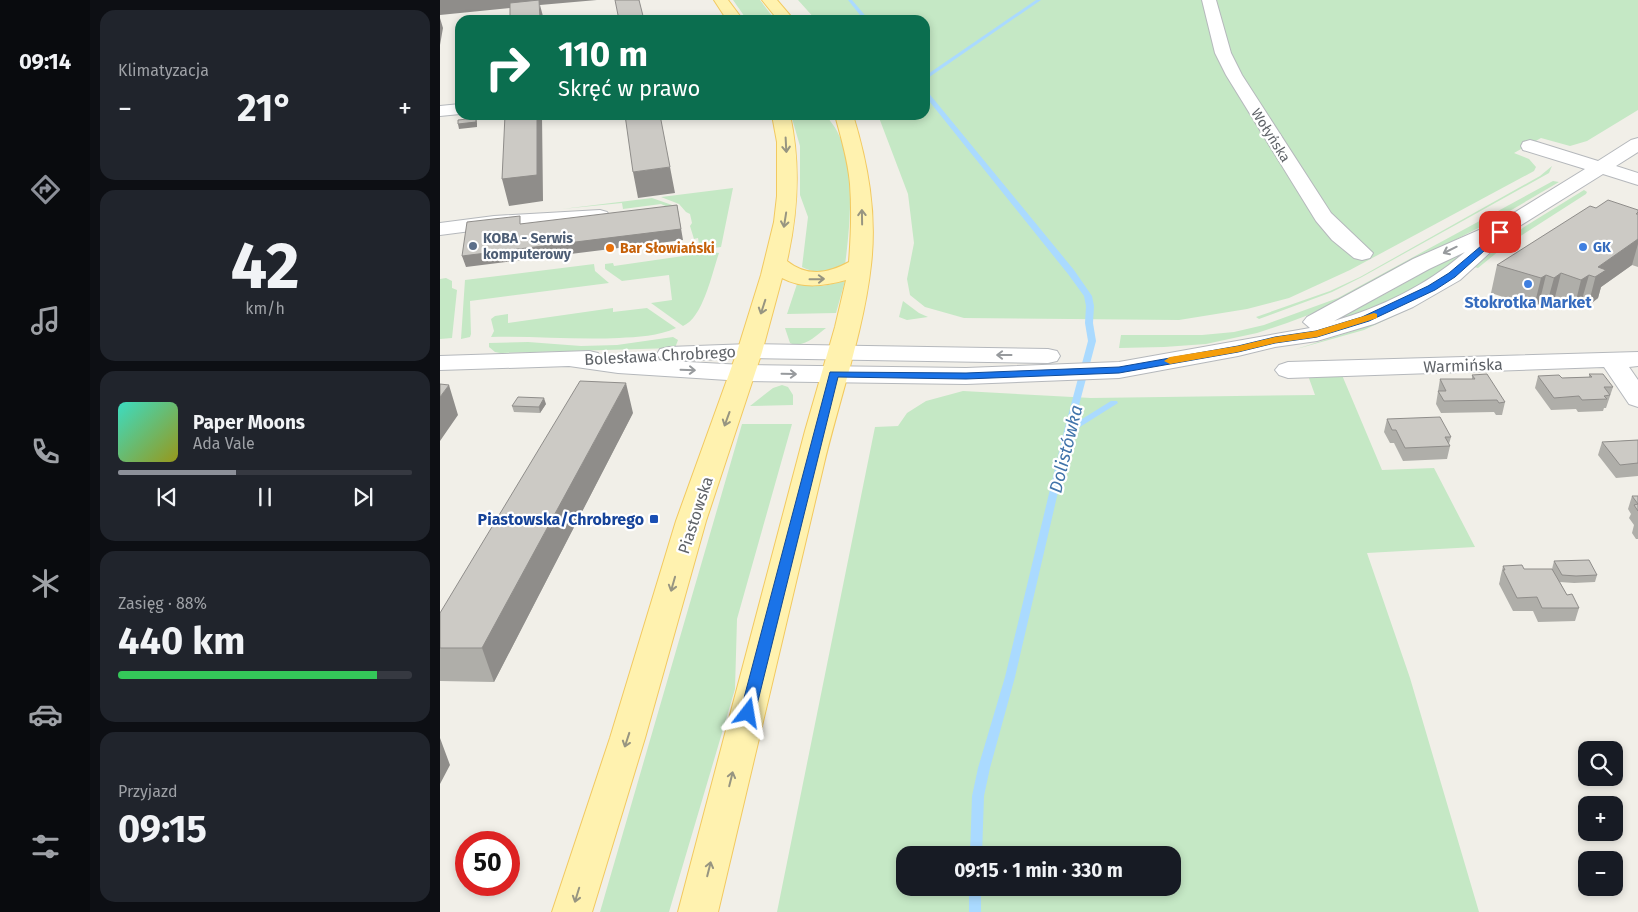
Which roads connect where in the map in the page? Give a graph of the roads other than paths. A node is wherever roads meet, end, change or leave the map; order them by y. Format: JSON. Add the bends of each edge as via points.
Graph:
{"nodes":[{"id":1,"x":721,"y":0,"type":"edge"},
{"id":2,"x":770,"y":0,"type":"edge"},
{"id":3,"x":1209,"y":0,"type":"edge"},
{"id":4,"x":732,"y":15,"type":"edge"},
{"id":5,"x":782,"y":15,"type":"edge"},
{"id":6,"x":455,"y":109,"type":"edge"},
{"id":7,"x":440,"y":111,"type":"edge"},
{"id":8,"x":782,"y":120,"type":"edge"},
{"id":9,"x":845,"y":120,"type":"edge"},
{"id":10,"x":1638,"y":144,"type":"edge"},
{"id":11,"x":1530,"y":146,"type":"dead end"},
{"id":12,"x":1600,"y":167,"type":"junction"},
{"id":13,"x":1638,"y":179,"type":"edge"},
{"id":14,"x":622,"y":217,"type":"edge"},
{"id":15,"x":440,"y":228,"type":"edge"},
{"id":16,"x":1362,"y":253,"type":"dead end"},
{"id":17,"x":776,"y":264,"type":"junction"},
{"id":18,"x":860,"y":265,"type":"junction"},
{"id":19,"x":1638,"y":359,"type":"edge"},
{"id":20,"x":1612,"y":360,"type":"junction"},
{"id":21,"x":746,"y":362,"type":"junction"},
{"id":22,"x":440,"y":363,"type":"edge"},
{"id":23,"x":836,"y":364,"type":"junction"},
{"id":24,"x":1288,"y":370,"type":"dead end"},
{"id":25,"x":1638,"y":399,"type":"edge"},
{"id":26,"x":572,"y":912,"type":"edge"},
{"id":27,"x":698,"y":912,"type":"edge"}],
"edges":[{"from":1,"to":4,"type":"main road"},
{"from":2,"to":5,"type":"main road"},
{"from":3,"to":16,"type":"street","name":"Wołyńska","via":[[1223,54],[1234,75],[1324,216]]},
{"from":6,"to":7,"type":"street"},
{"from":8,"to":17,"type":"main road","name":"Piastowska","one_way":true,"via":[[788,191]]},
{"from":18,"to":9,"type":"main road","one_way":true,"via":[[860,183]]},
{"from":10,"to":12,"type":"street","name":"Bolesława Chrobrego"},
{"from":11,"to":12,"type":"street"},
{"from":12,"to":13,"type":"street"},
{"from":12,"to":23,"type":"street","name":"Bolesława Chrobrego","via":[[1510,223],[1452,275],[1405,302],[1341,328],[1182,358],[1052,364],[966,376]]},
{"from":14,"to":15,"type":"street","via":[[494,222]]},
{"from":17,"to":18,"type":"main road","one_way":true,"via":[[783,271],[809,280],[844,275]]},
{"from":17,"to":21,"type":"main road","name":"Piastowska","one_way":true},
{"from":18,"to":23,"type":"main road"},
{"from":19,"to":20,"type":"street","name":"Warmińska"},
{"from":20,"to":24,"type":"street","name":"Warmińska"},
{"from":20,"to":25,"type":"street"},
{"from":21,"to":22,"type":"street","name":"Bolesława Chrobrego","via":[[618,366],[570,359]]},
{"from":21,"to":23,"type":"street","name":"Bolesława Chrobrego"},
{"from":21,"to":26,"type":"main road","name":"Piastowska","one_way":true,"via":[[691,521]]},
{"from":27,"to":23,"type":"main road","one_way":true}]}
